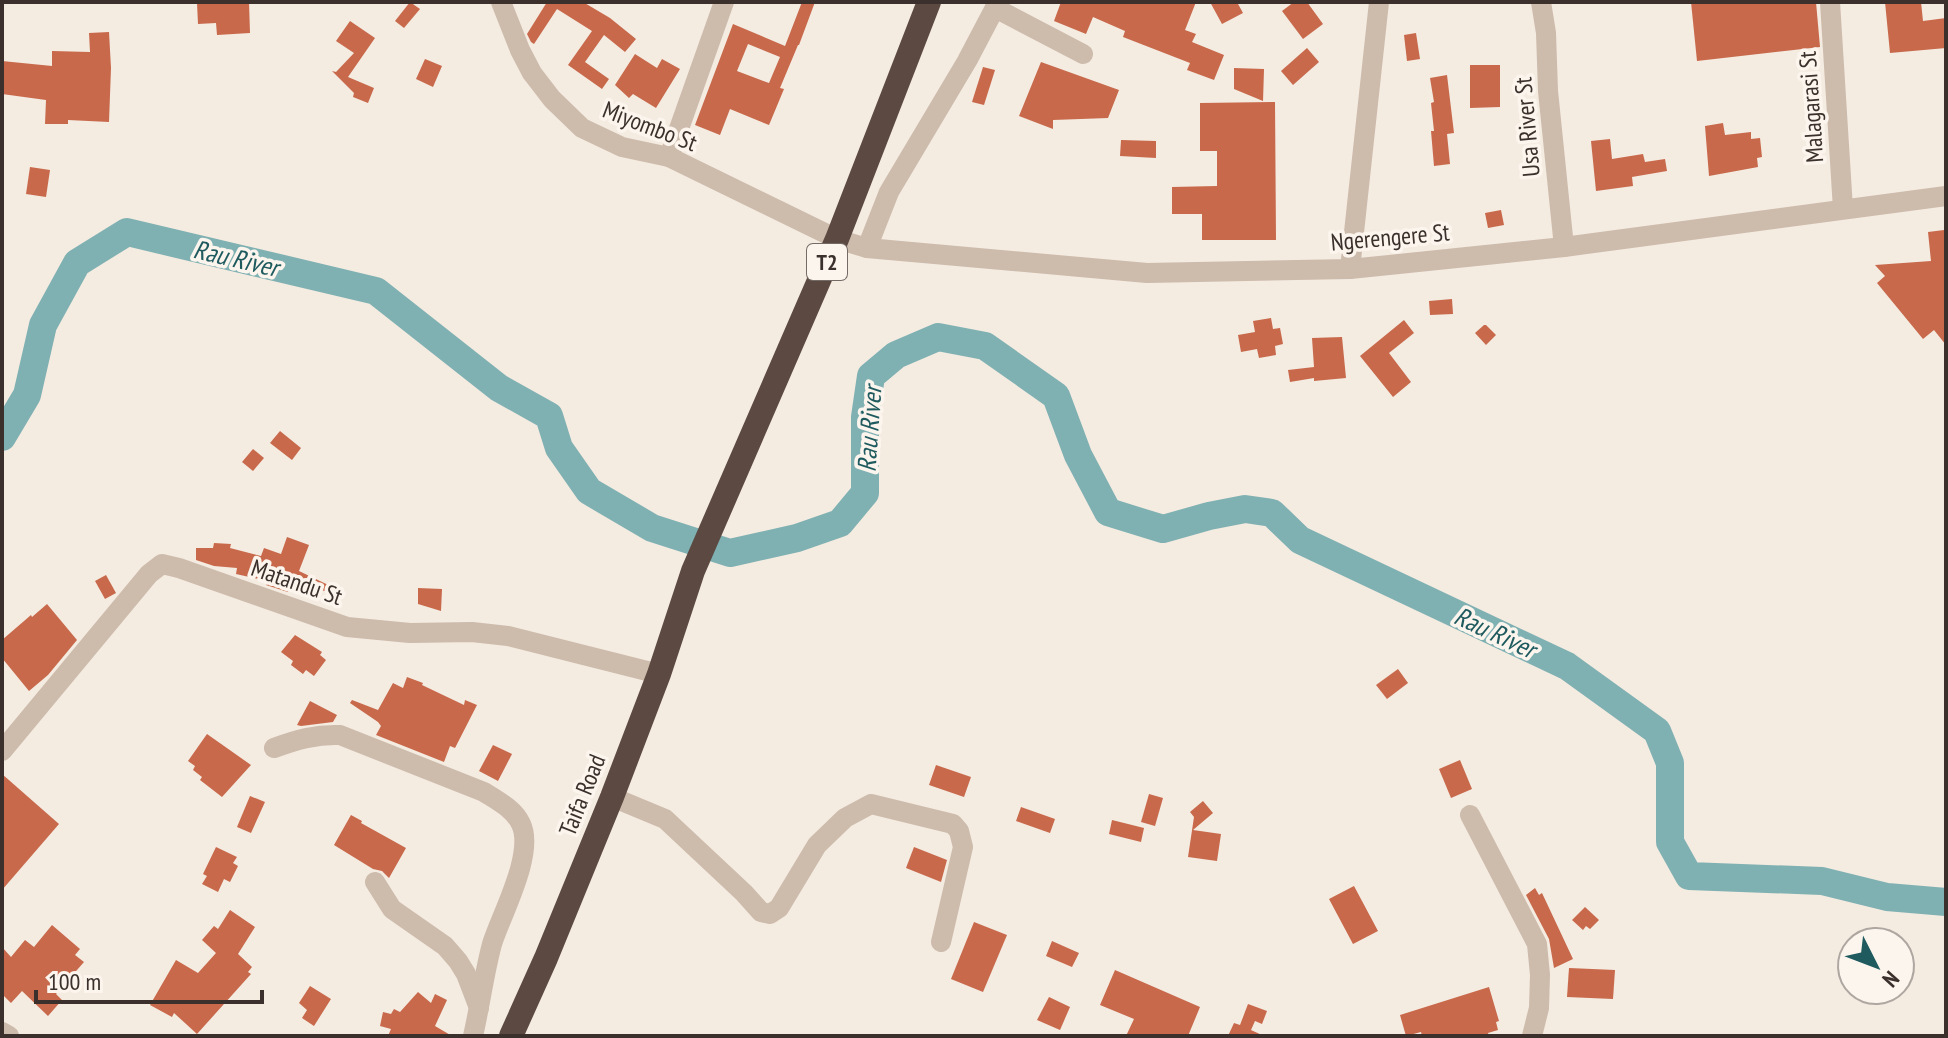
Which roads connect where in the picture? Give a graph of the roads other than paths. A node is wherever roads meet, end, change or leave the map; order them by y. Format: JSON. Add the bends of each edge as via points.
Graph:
{"nodes":[{"id":1,"x":501,"y":2,"type":"edge"},
{"id":2,"x":724,"y":2,"type":"edge"},
{"id":3,"x":929,"y":2,"type":"edge"},
{"id":4,"x":1379,"y":2,"type":"edge"},
{"id":5,"x":1541,"y":2,"type":"edge"},
{"id":6,"x":1830,"y":2,"type":"edge"},
{"id":7,"x":996,"y":5,"type":"edge"},
{"id":8,"x":1083,"y":54,"type":"dead end"},
{"id":9,"x":669,"y":157,"type":"junction"},
{"id":10,"x":1946,"y":196,"type":"edge"},
{"id":11,"x":1843,"y":209,"type":"junction"},
{"id":12,"x":837,"y":239,"type":"junction"},
{"id":13,"x":1564,"y":247,"type":"junction"},
{"id":14,"x":867,"y":248,"type":"junction"},
{"id":15,"x":1350,"y":269,"type":"junction"},
{"id":16,"x":659,"y":674,"type":"junction"},
{"id":17,"x":274,"y":748,"type":"dead end"},
{"id":18,"x":2,"y":751,"type":"edge"},
{"id":19,"x":612,"y":797,"type":"junction"},
{"id":20,"x":1470,"y":815,"type":"dead end"},
{"id":21,"x":375,"y":882,"type":"dead end"},
{"id":22,"x":941,"y":942,"type":"dead end"},
{"id":23,"x":479,"y":1008,"type":"junction"},
{"id":24,"x":2,"y":1032,"type":"edge"},
{"id":25,"x":9,"y":1036,"type":"edge"},
{"id":26,"x":473,"y":1036,"type":"edge"},
{"id":27,"x":511,"y":1036,"type":"edge"},
{"id":28,"x":1532,"y":1036,"type":"edge"}],
"edges":[{"from":1,"to":9,"type":"street","name":"Miyombo St","via":[[532,73],[582,128],[622,147]]},
{"from":2,"to":9,"type":"street"},
{"from":3,"to":12,"type":"highway","number":"T2"},
{"from":4,"to":15,"type":"street"},
{"from":5,"to":13,"type":"street","name":"Usa River St"},
{"from":6,"to":11,"type":"street","name":"Malagarasi St"},
{"from":7,"to":8,"type":"street"},
{"from":7,"to":14,"type":"street","via":[[889,192]]},
{"from":9,"to":12,"type":"street","name":"Miyombo St"},
{"from":10,"to":11,"type":"street","name":"Ngerengere St"},
{"from":11,"to":13,"type":"street","name":"Ngerengere St"},
{"from":12,"to":14,"type":"street","name":"Ngerengere St"},
{"from":12,"to":16,"type":"highway","name":"Taifa Road","number":"T2","via":[[693,571]]},
{"from":13,"to":15,"type":"street","name":"Ngerengere St"},
{"from":14,"to":15,"type":"street","name":"Ngerengere St","via":[[1147,273]]},
{"from":16,"to":18,"type":"street","name":"Matandu St","via":[[508,636],[347,627],[162,564]]},
{"from":16,"to":19,"type":"highway","name":"Taifa Road","number":"T2"},
{"from":17,"to":23,"type":"street","via":[[309,736],[340,735],[484,792],[515,814],[524,843],[518,878],[493,943]]},
{"from":19,"to":22,"type":"street","via":[[665,819],[761,912],[770,914],[779,908],[817,845],[845,818],[871,804],[953,824],[963,847]]},
{"from":19,"to":27,"type":"highway","name":"Taifa Road","number":"T2"},
{"from":20,"to":28,"type":"street","via":[[1537,944],[1539,1008]]},
{"from":21,"to":23,"type":"street","via":[[392,909],[458,961]]},
{"from":23,"to":26,"type":"street"},
{"from":24,"to":25,"type":"street"}]}
